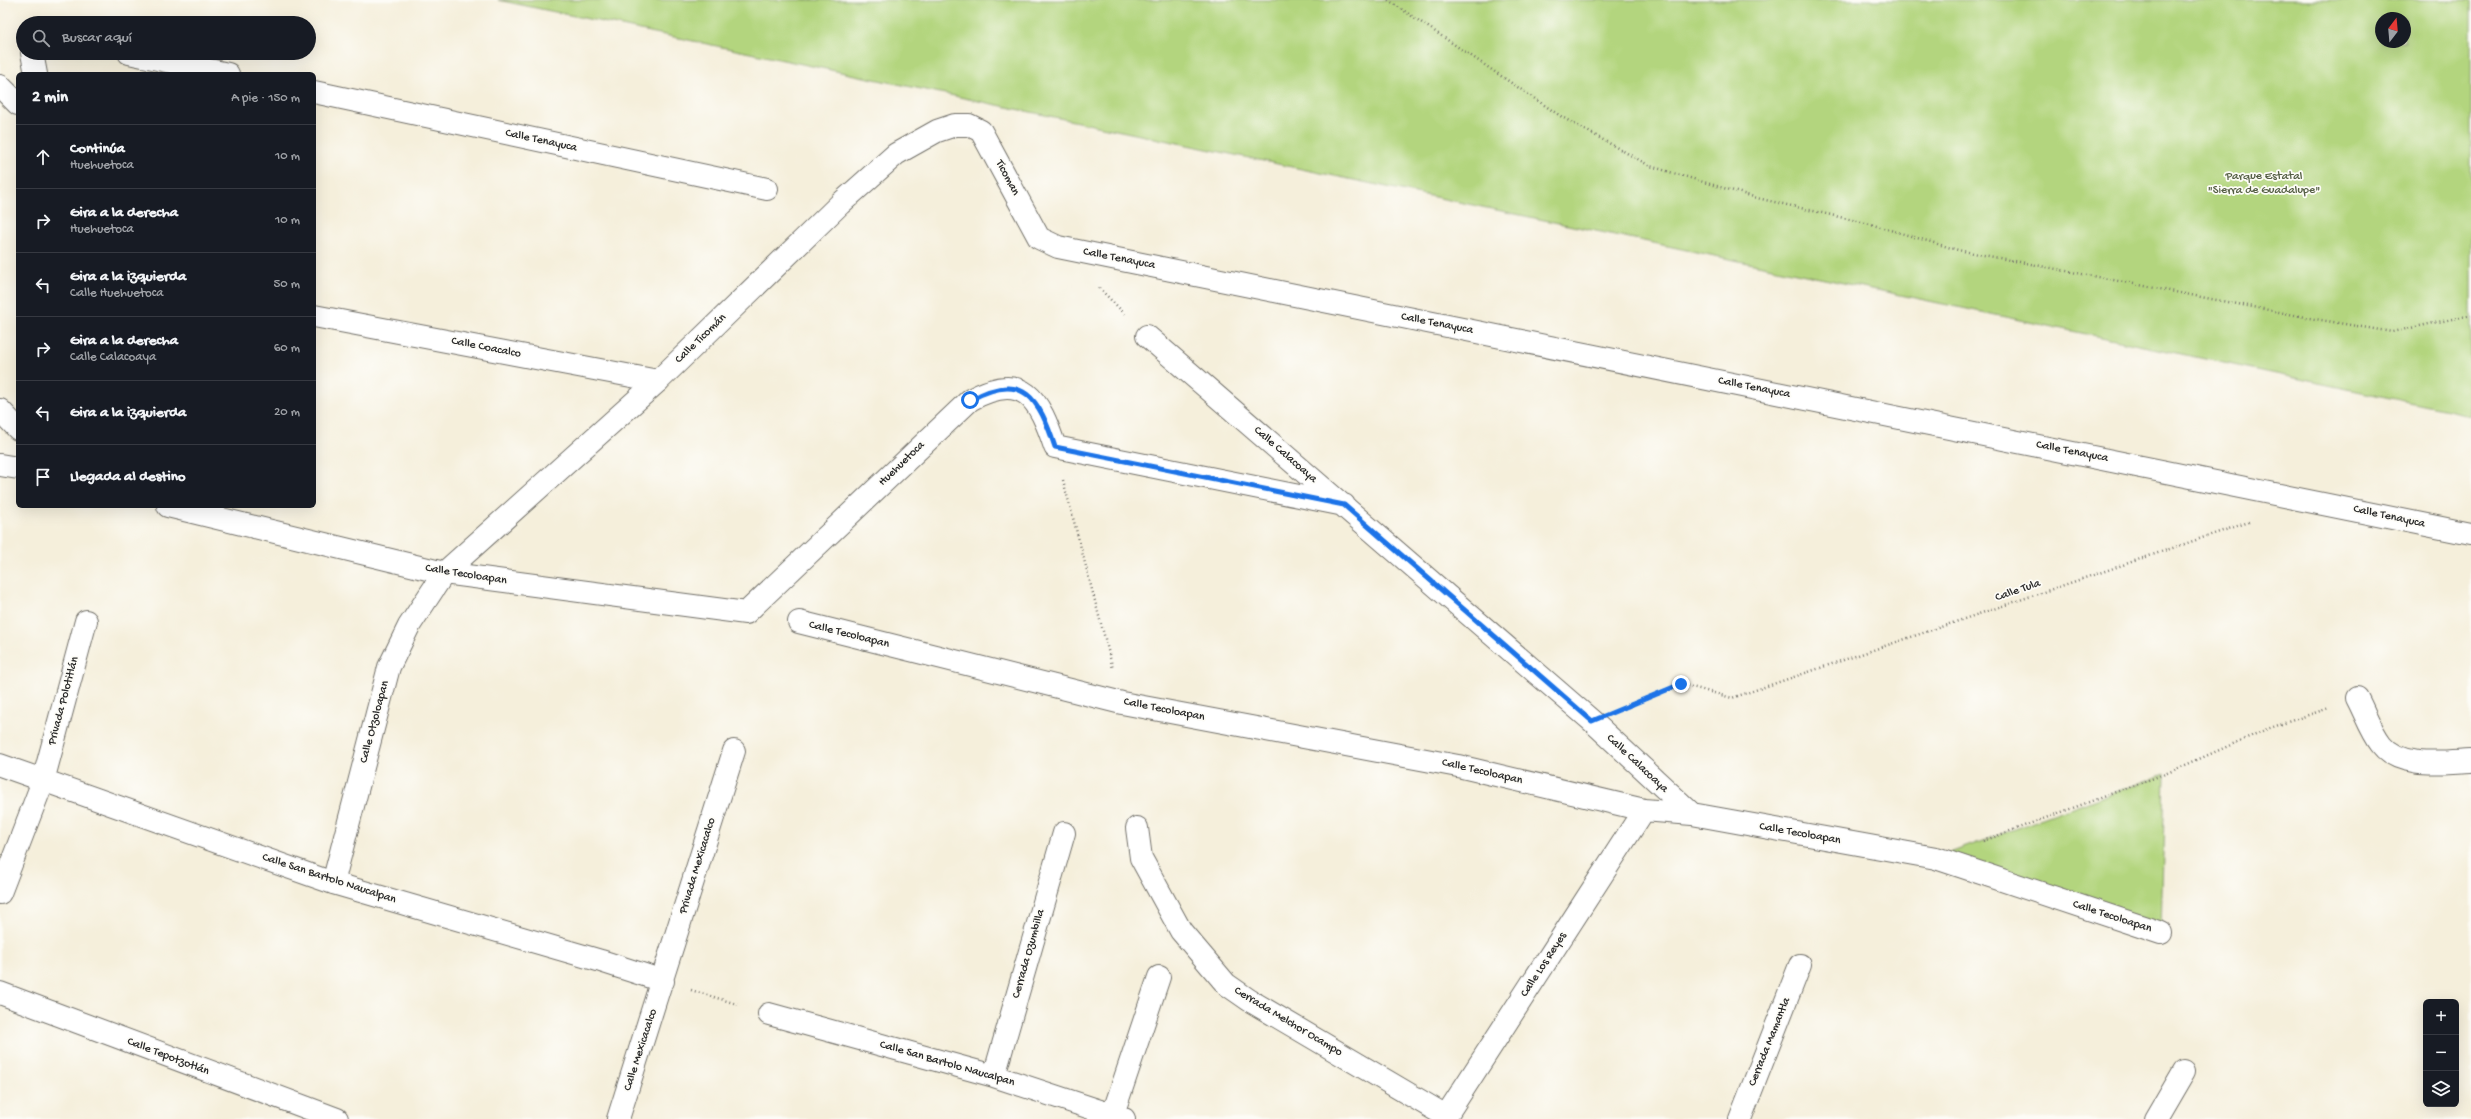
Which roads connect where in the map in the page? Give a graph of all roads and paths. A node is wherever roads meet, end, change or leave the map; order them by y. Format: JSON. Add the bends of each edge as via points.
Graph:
{"nodes":[{"id":1,"x":1388,"y":0,"type":"edge"},
{"id":2,"x":33,"y":60,"type":"edge"},
{"id":3,"x":162,"y":60,"type":"edge"},
{"id":4,"x":36,"y":72,"type":"edge"},
{"id":5,"x":219,"y":72,"type":"edge"},
{"id":6,"x":0,"y":86,"type":"edge"},
{"id":7,"x":316,"y":92,"type":"edge"},
{"id":8,"x":16,"y":102,"type":"edge"},
{"id":9,"x":968,"y":125,"type":"joint"},
{"id":10,"x":767,"y":189,"type":"dead end"},
{"id":11,"x":1039,"y":238,"type":"joint"},
{"id":12,"x":1097,"y":286,"type":"dead end"},
{"id":13,"x":2471,"y":315,"type":"edge"},
{"id":14,"x":316,"y":316,"type":"edge"},
{"id":15,"x":1147,"y":336,"type":"joint"},
{"id":16,"x":658,"y":381,"type":"junction"},
{"id":17,"x":0,"y":410,"type":"edge"},
{"id":18,"x":16,"y":427,"type":"edge"},
{"id":19,"x":1055,"y":447,"type":"junction"},
{"id":20,"x":0,"y":465,"type":"edge"},
{"id":21,"x":16,"y":468,"type":"edge"},
{"id":22,"x":1344,"y":505,"type":"junction"},
{"id":23,"x":176,"y":508,"type":"edge"},
{"id":24,"x":2250,"y":521,"type":"dead end"},
{"id":25,"x":2471,"y":534,"type":"edge"},
{"id":26,"x":444,"y":573,"type":"junction"},
{"id":27,"x":746,"y":613,"type":"joint"},
{"id":28,"x":86,"y":621,"type":"dead end"},
{"id":29,"x":799,"y":622,"type":"dead end"},
{"id":30,"x":2357,"y":698,"type":"joint"},
{"id":31,"x":1122,"y":703,"type":"junction"},
{"id":32,"x":1592,"y":721,"type":"junction"},
{"id":33,"x":734,"y":751,"type":"dead end"},
{"id":34,"x":2471,"y":761,"type":"edge"},
{"id":35,"x":0,"y":765,"type":"edge"},
{"id":36,"x":43,"y":781,"type":"junction"},
{"id":37,"x":1644,"y":810,"type":"junction"},
{"id":38,"x":1692,"y":814,"type":"junction"},
{"id":39,"x":1137,"y":828,"type":"dead end"},
{"id":40,"x":1064,"y":832,"type":"dead end"},
{"id":41,"x":1980,"y":842,"type":"dead end"},
{"id":42,"x":333,"y":883,"type":"junction"},
{"id":43,"x":0,"y":893,"type":"edge"},
{"id":44,"x":2161,"y":933,"type":"dead end"},
{"id":45,"x":1800,"y":965,"type":"dead end"},
{"id":46,"x":1159,"y":977,"type":"dead end"},
{"id":47,"x":663,"y":981,"type":"junction"},
{"id":48,"x":0,"y":993,"type":"edge"},
{"id":49,"x":769,"y":1014,"type":"joint"},
{"id":50,"x":2184,"y":1071,"type":"dead end"},
{"id":51,"x":994,"y":1076,"type":"junction"},
{"id":52,"x":1119,"y":1116,"type":"edge"},
{"id":53,"x":1445,"y":1117,"type":"edge"},
{"id":54,"x":337,"y":1119,"type":"edge"},
{"id":55,"x":618,"y":1119,"type":"edge"},
{"id":56,"x":1740,"y":1119,"type":"edge"},
{"id":57,"x":2156,"y":1119,"type":"edge"}],
"edges":[{"from":1,"to":13,"type":"path","via":[[1562,117],[1650,166],[1757,198],[1870,224],[1958,250],[2392,332]]},
{"from":2,"to":4,"type":"street"},
{"from":3,"to":5,"type":"street"},
{"from":6,"to":8,"type":"street"},
{"from":7,"to":10,"type":"street","name":"Calle Tenayuca"},
{"from":9,"to":11,"type":"street","name":"Ticoman","via":[[981,130]]},
{"from":9,"to":16,"type":"street","name":"Calle Ticomán","via":[[955,125],[937,131],[896,154],[840,204]]},
{"from":11,"to":25,"type":"street","name":"Calle Tenayuca","via":[[1058,247]]},
{"from":12,"to":15,"type":"path"},
{"from":14,"to":16,"type":"street","name":"Calle Coacalco"},
{"from":15,"to":22,"type":"street","name":"Calle Calacoaya"},
{"from":16,"to":26,"type":"street","name":"Calle Ticomán"},
{"from":17,"to":18,"type":"street"},
{"from":19,"to":22,"type":"street"},
{"from":19,"to":27,"type":"street","name":"Huehuetoca","via":[[1045,416],[1028,394],[1013,388],[998,387],[983,392],[970,400]]},
{"from":19,"to":31,"type":"path"},
{"from":20,"to":21,"type":"street"},
{"from":22,"to":32,"type":"street","name":"Calle Calacoaya"},
{"from":23,"to":26,"type":"street","name":"Calle Tecoloapan"},
{"from":24,"to":32,"type":"path","name":"Calle Tula","via":[[1732,698],[1681,684]]},
{"from":26,"to":27,"type":"street","name":"Calle Tecoloapan"},
{"from":26,"to":42,"type":"street","name":"Calle Otzoloapan","via":[[409,626],[389,666]]},
{"from":28,"to":36,"type":"street","name":"Privada Polotitlán"},
{"from":29,"to":31,"type":"street","name":"Calle Tecoloapan"},
{"from":30,"to":34,"type":"street","via":[[2382,745],[2404,760],[2430,763]]},
{"from":30,"to":41,"type":"path","via":[[2267,729],[2165,774]]},
{"from":31,"to":37,"type":"street","name":"Calle Tecoloapan","via":[[1458,766]]},
{"from":32,"to":38,"type":"street","name":"Calle Calacoaya"},
{"from":33,"to":47,"type":"street","name":"Privada Mexicacalco"},
{"from":35,"to":36,"type":"street","name":"Calle San Bartolo Naucalpan"},
{"from":36,"to":42,"type":"street","name":"Calle San Bartolo Naucalpan"},
{"from":36,"to":43,"type":"street","name":"Privada Polotitlán"},
{"from":37,"to":38,"type":"street","name":"Calle Tecoloapan"},
{"from":37,"to":53,"type":"street","name":"Calle Los Reyes"},
{"from":38,"to":44,"type":"street","name":"Calle Tecoloapan","via":[[1936,858]]},
{"from":39,"to":53,"type":"street","name":"Cerrada Melchor Ocampo","via":[[1142,858],[1181,931],[1226,984]]},
{"from":40,"to":51,"type":"street","name":"Cerrada Ozumbilla"},
{"from":42,"to":47,"type":"street","name":"Calle San Bartolo Naucalpan"},
{"from":45,"to":56,"type":"street","name":"Cerrada Mamantla"},
{"from":46,"to":52,"type":"street"},
{"from":47,"to":49,"type":"path"},
{"from":47,"to":55,"type":"street","name":"Calle Mexicacalco"},
{"from":48,"to":54,"type":"street","name":"Calle Tepotzotlán"},
{"from":49,"to":51,"type":"street","name":"Calle San Bartolo Naucalpan"},
{"from":50,"to":57,"type":"street"},
{"from":51,"to":52,"type":"street","name":"Calle San Bartolo Naucalpan"}]}
